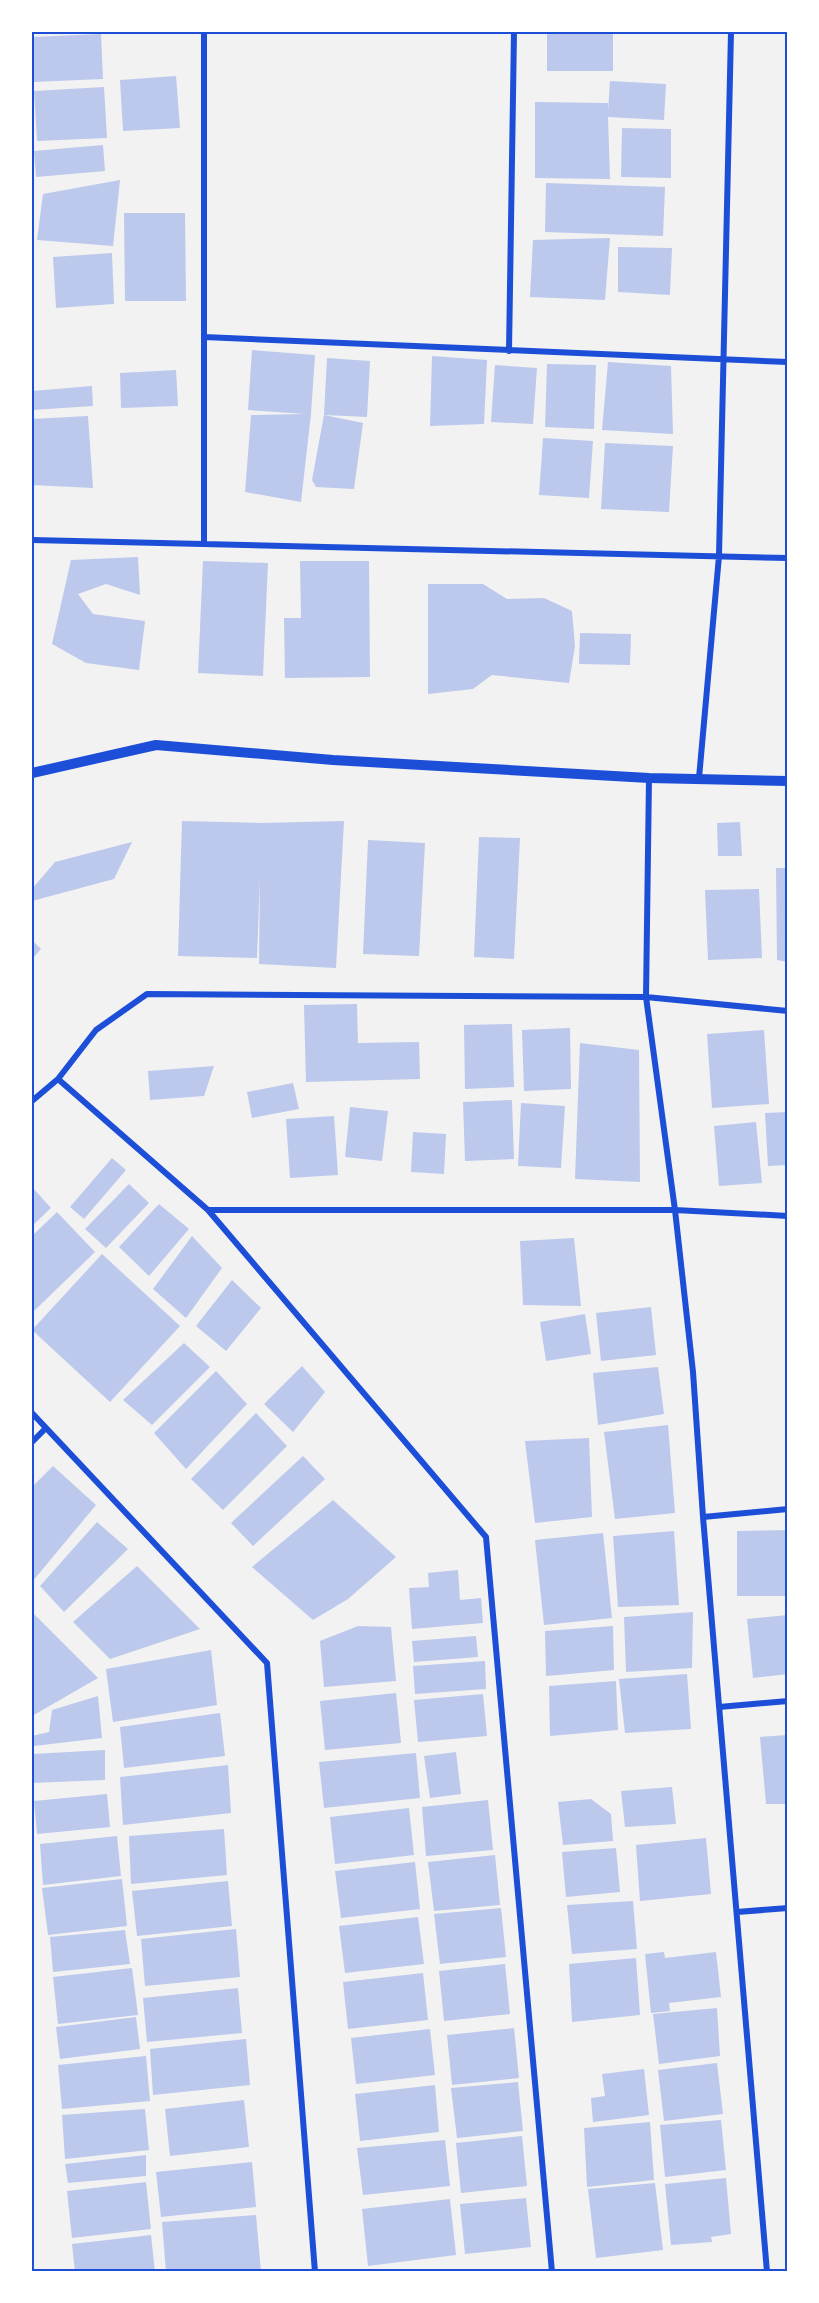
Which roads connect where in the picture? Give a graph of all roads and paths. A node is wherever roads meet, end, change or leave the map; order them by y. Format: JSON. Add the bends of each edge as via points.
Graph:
{"nodes":[{"id":1,"x":204,"y":32,"type":"edge"},
{"id":2,"x":514,"y":32,"type":"edge"},
{"id":3,"x":731,"y":32,"type":"edge"},
{"id":4,"x":204,"y":337,"type":"junction"},
{"id":5,"x":509,"y":351,"type":"junction"},
{"id":6,"x":724,"y":360,"type":"junction"},
{"id":7,"x":788,"y":362,"type":"edge"},
{"id":8,"x":32,"y":540,"type":"edge"},
{"id":9,"x":204,"y":544,"type":"junction"},
{"id":10,"x":719,"y":556,"type":"junction"},
{"id":11,"x":788,"y":558,"type":"edge"},
{"id":12,"x":32,"y":773,"type":"edge"},
{"id":13,"x":649,"y":778,"type":"junction"},
{"id":14,"x":699,"y":778,"type":"junction"},
{"id":15,"x":788,"y":781,"type":"edge"},
{"id":16,"x":646,"y":996,"type":"junction"},
{"id":17,"x":788,"y":1011,"type":"edge"},
{"id":18,"x":58,"y":1079,"type":"junction"},
{"id":19,"x":32,"y":1101,"type":"edge"},
{"id":20,"x":208,"y":1210,"type":"junction"},
{"id":21,"x":675,"y":1210,"type":"junction"},
{"id":22,"x":788,"y":1216,"type":"edge"},
{"id":23,"x":32,"y":1413,"type":"edge"},
{"id":24,"x":46,"y":1428,"type":"junction"},
{"id":25,"x":32,"y":1442,"type":"edge"},
{"id":26,"x":788,"y":1509,"type":"edge"},
{"id":27,"x":703,"y":1517,"type":"junction"},
{"id":28,"x":788,"y":1701,"type":"edge"},
{"id":29,"x":719,"y":1707,"type":"junction"},
{"id":30,"x":788,"y":1908,"type":"edge"},
{"id":31,"x":736,"y":1912,"type":"junction"},
{"id":32,"x":315,"y":2271,"type":"edge"},
{"id":33,"x":552,"y":2271,"type":"edge"},
{"id":34,"x":767,"y":2271,"type":"edge"}],
"edges":[{"from":1,"to":4,"type":"street"},
{"from":2,"to":5,"type":"street"},
{"from":3,"to":6,"type":"street"},
{"from":4,"to":5,"type":"street"},
{"from":4,"to":9,"type":"street"},
{"from":5,"to":6,"type":"street"},
{"from":6,"to":7,"type":"street"},
{"from":6,"to":10,"type":"street"},
{"from":8,"to":9,"type":"street"},
{"from":9,"to":10,"type":"street"},
{"from":10,"to":11,"type":"street"},
{"from":10,"to":14,"type":"street"},
{"from":12,"to":13,"type":"street","via":[[156,745],[333,760]]},
{"from":13,"to":14,"type":"street"},
{"from":13,"to":16,"type":"street"},
{"from":14,"to":15,"type":"street"},
{"from":16,"to":17,"type":"street"},
{"from":16,"to":18,"type":"street","via":[[147,994],[96,1030]]},
{"from":16,"to":21,"type":"street"},
{"from":18,"to":19,"type":"street"},
{"from":18,"to":20,"type":"street"},
{"from":20,"to":21,"type":"street"},
{"from":20,"to":33,"type":"street","via":[[486,1537]]},
{"from":21,"to":22,"type":"street"},
{"from":21,"to":27,"type":"street","via":[[693,1372]]},
{"from":23,"to":24,"type":"street"},
{"from":24,"to":25,"type":"street"},
{"from":24,"to":32,"type":"street","via":[[267,1663]]},
{"from":26,"to":27,"type":"street"},
{"from":27,"to":29,"type":"street"},
{"from":28,"to":29,"type":"street"},
{"from":29,"to":31,"type":"street"},
{"from":30,"to":31,"type":"street"},
{"from":31,"to":34,"type":"street"}]}
